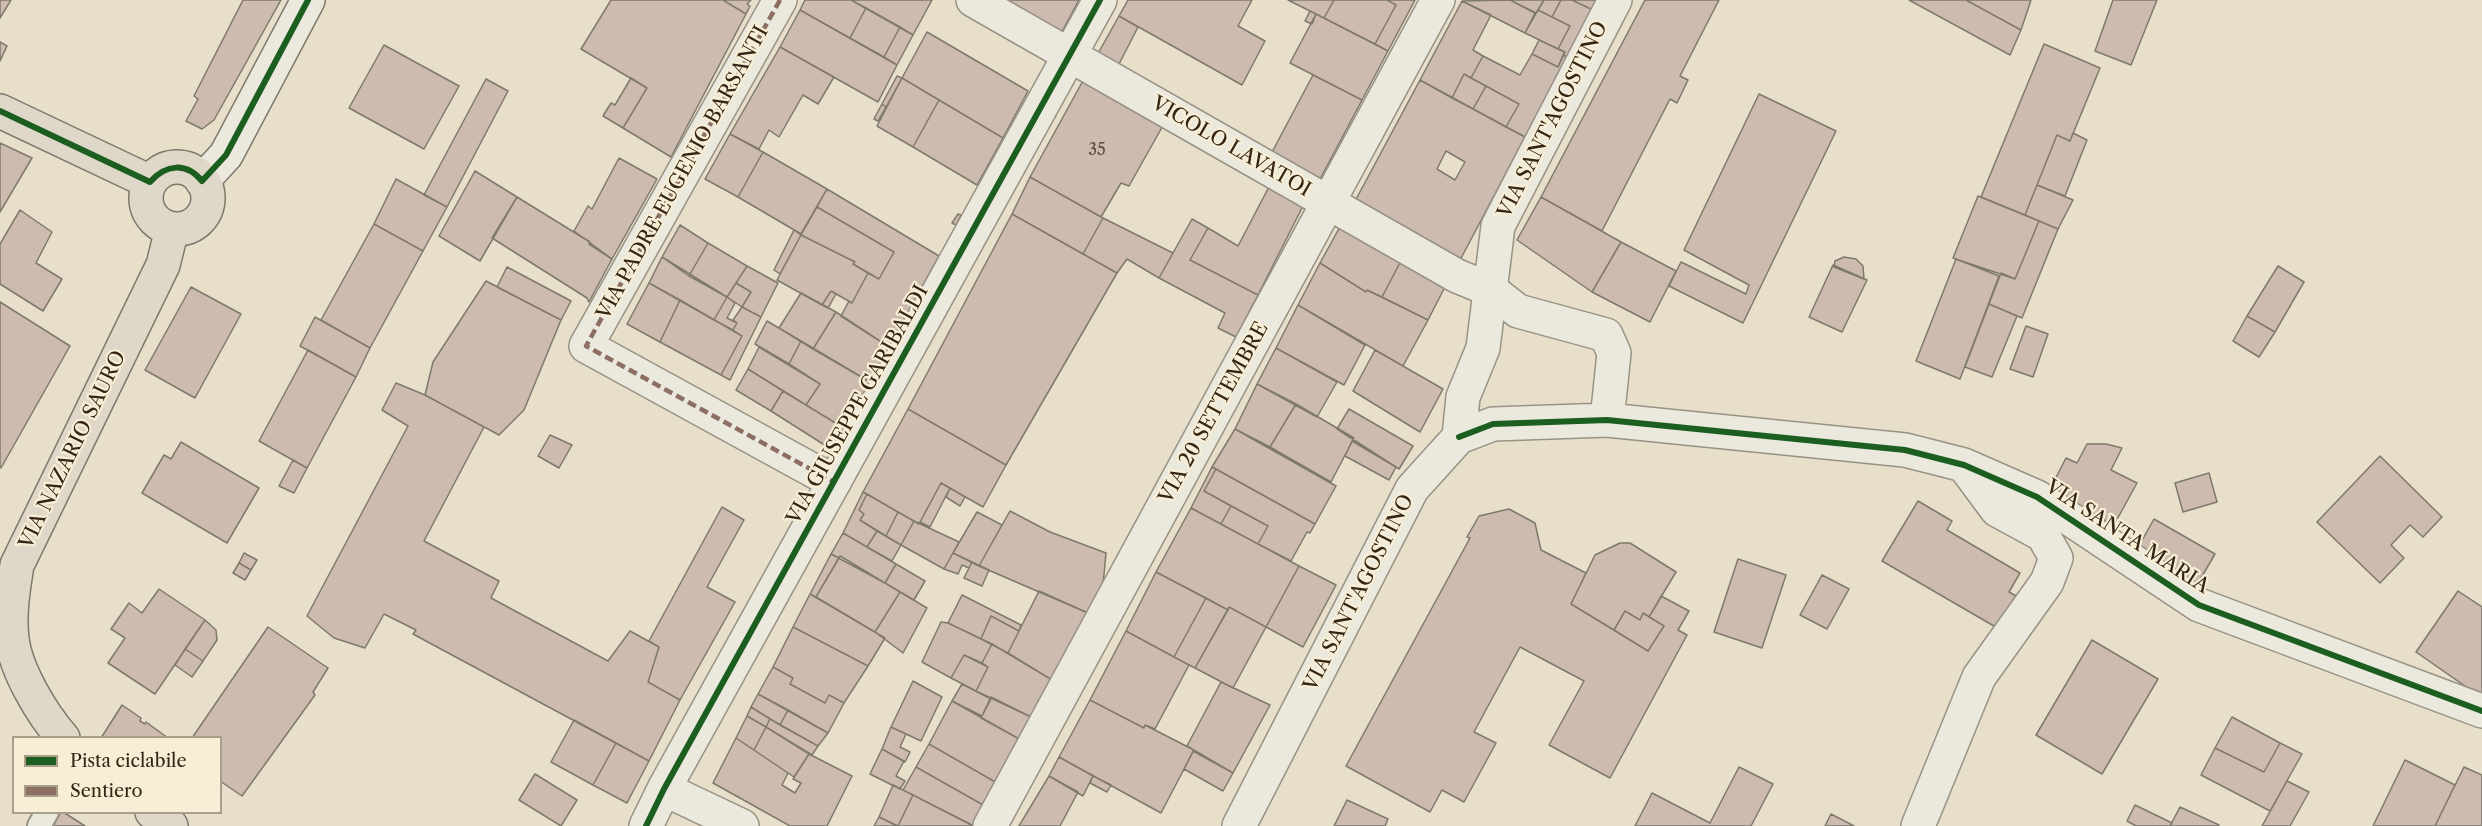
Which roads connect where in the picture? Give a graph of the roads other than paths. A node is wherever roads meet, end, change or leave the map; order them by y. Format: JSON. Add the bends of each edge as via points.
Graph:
{"nodes":[{"id":1,"x":308,"y":0,"type":"edge"},
{"id":2,"x":780,"y":0,"type":"edge"},
{"id":3,"x":974,"y":0,"type":"edge"},
{"id":4,"x":1100,"y":0,"type":"edge"},
{"id":5,"x":1437,"y":0,"type":"edge"},
{"id":6,"x":1615,"y":0,"type":"edge"},
{"id":7,"x":1070,"y":56,"type":"junction"},
{"id":8,"x":0,"y":111,"type":"edge"},
{"id":9,"x":202,"y":181,"type":"junction"},
{"id":10,"x":150,"y":182,"type":"junction"},
{"id":11,"x":1329,"y":203,"type":"junction"},
{"id":12,"x":172,"y":229,"type":"junction"},
{"id":13,"x":1491,"y":290,"type":"junction"},
{"id":14,"x":1607,"y":420,"type":"junction"},
{"id":15,"x":1459,"y":437,"type":"junction"},
{"id":16,"x":1964,"y":465,"type":"junction"},
{"id":17,"x":834,"y":482,"type":"junction"},
{"id":18,"x":6,"y":640,"type":"edge"},
{"id":19,"x":2482,"y":711,"type":"edge"},
{"id":20,"x":62,"y":736,"type":"edge"},
{"id":21,"x":664,"y":789,"type":"junction"},
{"id":22,"x":153,"y":814,"type":"edge"},
{"id":23,"x":171,"y":826,"type":"edge"},
{"id":24,"x":646,"y":826,"type":"edge"},
{"id":25,"x":742,"y":826,"type":"edge"},
{"id":26,"x":990,"y":826,"type":"edge"},
{"id":27,"x":1239,"y":826,"type":"edge"},
{"id":28,"x":1918,"y":826,"type":"edge"}],
"edges":[{"from":1,"to":9,"type":"street","via":[[226,155]]},
{"from":2,"to":17,"type":"street","name":"VIA PADRE EUGENIO BARSANTI","via":[[586,345]]},
{"from":3,"to":7,"type":"street","name":"VICOLO LAVATOI"},
{"from":4,"to":7,"type":"street","name":"VIA GIUSEPPE GARIBALDI"},
{"from":5,"to":11,"type":"street","name":"VIA 20 SETTEMBRE"},
{"from":6,"to":13,"type":"street","name":"VIA SANT'AGOSTINO","via":[[1498,226]]},
{"from":7,"to":11,"type":"street","name":"VICOLO LAVATOI"},
{"from":7,"to":17,"type":"street","name":"VIA GIUSEPPE GARIBALDI"},
{"from":8,"to":10,"type":"main road"},
{"from":9,"to":10,"type":"main road","via":[[195,173],[176,167],[157,174]]},
{"from":9,"to":12,"type":"main road","via":[[208,200],[200,219],[183,229]]},
{"from":10,"to":12,"type":"main road","via":[[146,191],[148,211],[154,220]]},
{"from":11,"to":13,"type":"street","name":"VICOLO LAVATOI","via":[[1457,276]]},
{"from":11,"to":26,"type":"street","name":"VIA 20 SETTEMBRE"},
{"from":12,"to":18,"type":"main road","name":"VIA NAZARIO SAURO","via":[[163,265],[17,565]]},
{"from":13,"to":14,"type":"street","name":"VICOLO LAVATOI","via":[[1518,311],[1606,335],[1614,353]]},
{"from":13,"to":15,"type":"street","name":"VIA SANT'AGOSTINO","via":[[1483,348],[1463,397]]},
{"from":14,"to":15,"type":"street","name":"VIA SANTA MARIA","via":[[1493,424]]},
{"from":14,"to":16,"type":"street","name":"VIA SANTA MARIA","via":[[1905,450]]},
{"from":15,"to":27,"type":"street","name":"VIA SANT'AGOSTINO","via":[[1412,489]]},
{"from":16,"to":19,"type":"street","name":"VIA SANTA MARIA","via":[[2037,497],[2199,605]]},
{"from":16,"to":28,"type":"street","via":[[1997,510],[2043,535],[2056,558],[2047,582],[1979,677]]},
{"from":17,"to":21,"type":"street","name":"VIA GIUSEPPE GARIBALDI"},
{"from":18,"to":20,"type":"main road","name":"VIA NAZARIO SAURO","via":[[36,700]]},
{"from":21,"to":24,"type":"street","name":"VIA GIUSEPPE GARIBALDI"},
{"from":21,"to":25,"type":"street"},
{"from":22,"to":23,"type":"main road"}]}
